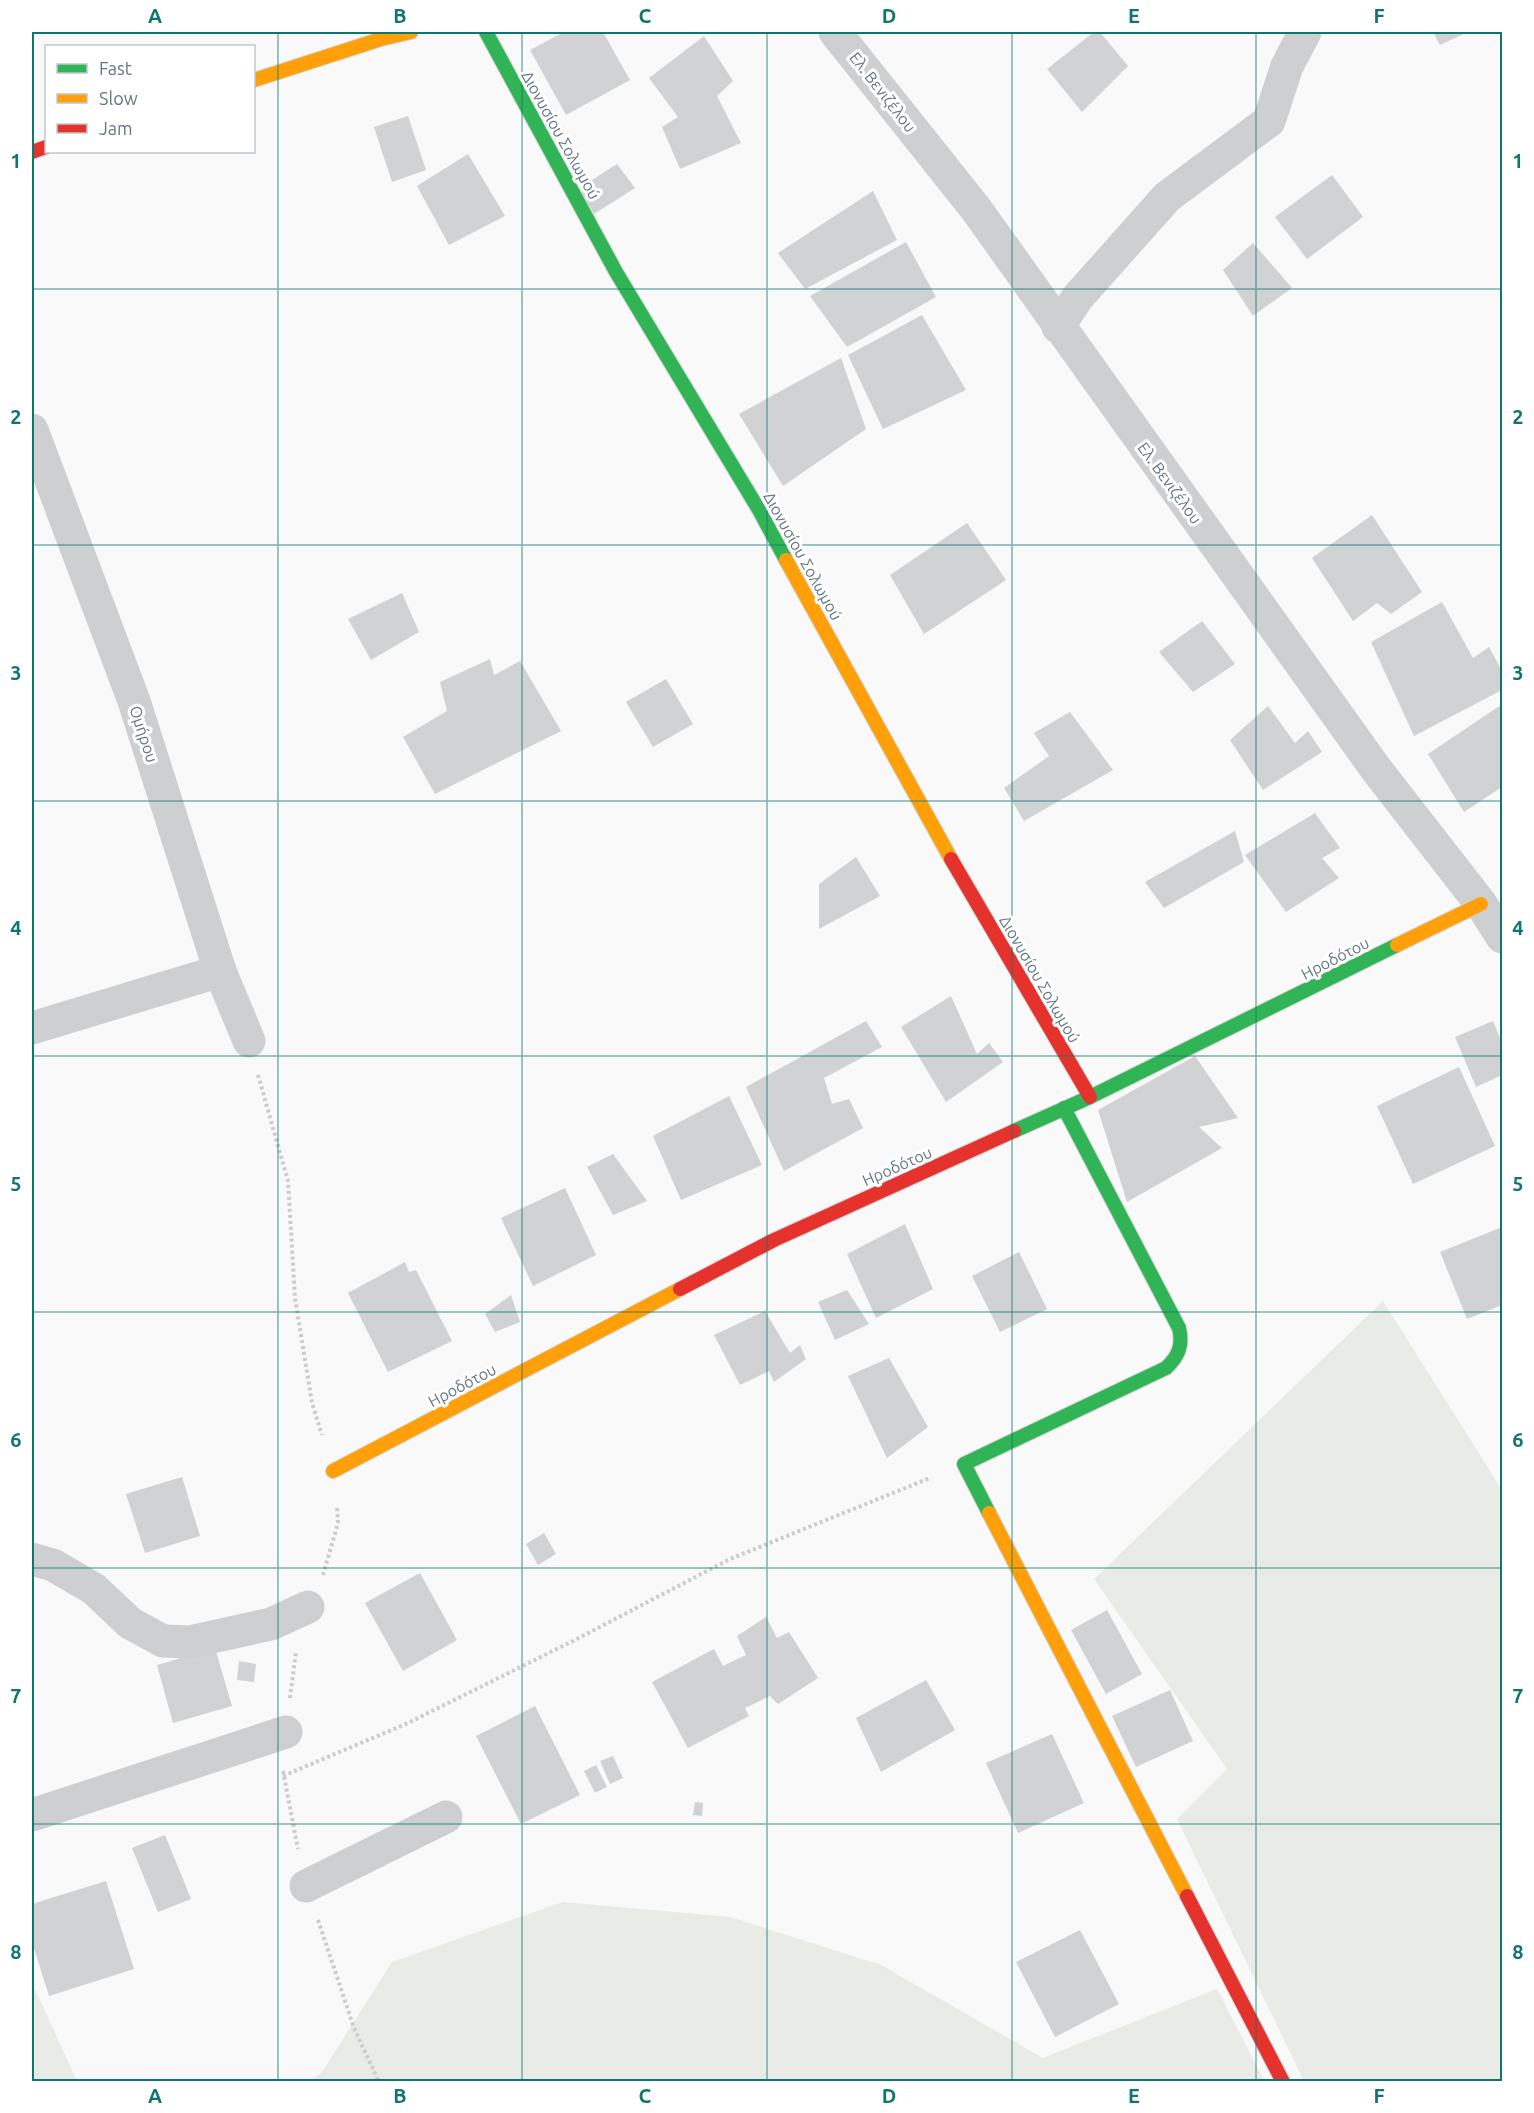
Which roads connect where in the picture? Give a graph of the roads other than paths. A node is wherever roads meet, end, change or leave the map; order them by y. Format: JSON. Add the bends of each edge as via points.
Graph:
{"nodes":[{"id":1,"x":486,"y":32,"type":"edge"},
{"id":2,"x":835,"y":32,"type":"edge"},
{"id":3,"x":1305,"y":32,"type":"edge"},
{"id":4,"x":390,"y":34,"type":"edge"},
{"id":5,"x":255,"y":80,"type":"edge"},
{"id":6,"x":1058,"y":327,"type":"junction"},
{"id":7,"x":32,"y":430,"type":"edge"},
{"id":8,"x":1480,"y":904,"type":"junction"},
{"id":9,"x":1503,"y":937,"type":"edge"},
{"id":10,"x":220,"y":971,"type":"junction"},
{"id":11,"x":32,"y":1028,"type":"edge"},
{"id":12,"x":249,"y":1041,"type":"road end"},
{"id":13,"x":1090,"y":1097,"type":"junction"},
{"id":14,"x":1064,"y":1108,"type":"junction"},
{"id":15,"x":333,"y":1471,"type":"road end"},
{"id":16,"x":32,"y":1559,"type":"edge"},
{"id":17,"x":308,"y":1607,"type":"road end"},
{"id":18,"x":286,"y":1732,"type":"road end"},
{"id":19,"x":32,"y":1815,"type":"edge"},
{"id":20,"x":446,"y":1817,"type":"dead end"},
{"id":21,"x":306,"y":1886,"type":"road end"},
{"id":22,"x":1283,"y":2082,"type":"edge"}],
"edges":[{"from":1,"to":13,"type":"street","name":"Διονυσίου Σολωμού","via":[[616,272],[759,510],[960,874]]},
{"from":2,"to":6,"type":"street","name":"Ελ. Βενιζέλου","via":[[976,209]]},
{"from":3,"to":6,"type":"street","via":[[1287,66],[1269,121],[1167,197],[1078,297]]},
{"from":4,"to":5,"type":"street"},
{"from":6,"to":8,"type":"street","name":"Ελ. Βενιζέλου","via":[[1376,769]]},
{"from":7,"to":10,"type":"street","name":"Ομήρου","via":[[134,701]]},
{"from":8,"to":9,"type":"street","name":"Ελ. Βενιζέλου"},
{"from":8,"to":13,"type":"street","name":"Ηροδότου"},
{"from":10,"to":11,"type":"street"},
{"from":10,"to":12,"type":"street","name":"Ομήρου"},
{"from":13,"to":14,"type":"street","name":"Ηροδότου"},
{"from":14,"to":15,"type":"street","name":"Ηροδότου","via":[[774,1240]]},
{"from":14,"to":22,"type":"street","via":[[1179,1328],[1181,1350],[1166,1368],[964,1464]]},
{"from":16,"to":17,"type":"street","via":[[53,1565],[94,1589],[130,1623],[163,1641],[189,1642],[271,1624]]},
{"from":18,"to":19,"type":"street"},
{"from":20,"to":21,"type":"street"}]}
